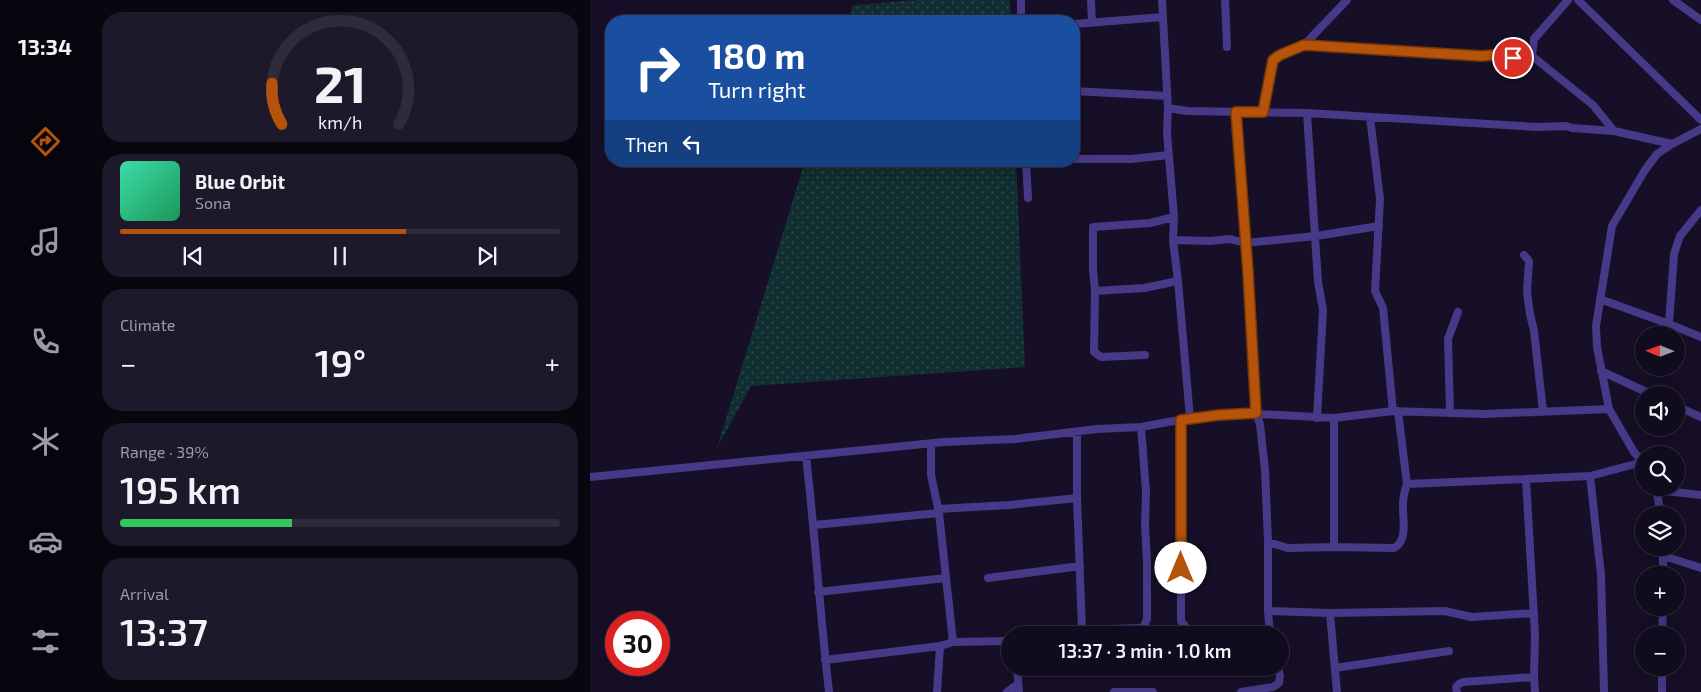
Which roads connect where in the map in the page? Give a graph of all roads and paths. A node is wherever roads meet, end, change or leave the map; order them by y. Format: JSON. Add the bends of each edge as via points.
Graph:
{"nodes":[{"id":1,"x":1020,"y":0,"type":"edge"},
{"id":2,"x":1092,"y":0,"type":"edge"},
{"id":3,"x":1162,"y":0,"type":"edge"},
{"id":4,"x":1225,"y":0,"type":"edge"},
{"id":5,"x":1347,"y":0,"type":"edge"},
{"id":6,"x":1568,"y":0,"type":"edge"},
{"id":7,"x":1578,"y":0,"type":"edge"},
{"id":8,"x":1672,"y":0,"type":"edge"},
{"id":9,"x":1021,"y":15,"type":"edge"},
{"id":10,"x":1163,"y":18,"type":"junction"},
{"id":11,"x":1701,"y":20,"type":"edge"},
{"id":12,"x":1092,"y":23,"type":"junction"},
{"id":13,"x":1080,"y":24,"type":"edge"},
{"id":14,"x":1304,"y":45,"type":"junction"},
{"id":15,"x":1226,"y":47,"type":"dead end"},
{"id":16,"x":1532,"y":56,"type":"junction"},
{"id":17,"x":1080,"y":91,"type":"edge"},
{"id":18,"x":1167,"y":96,"type":"junction"},
{"id":19,"x":1168,"y":108,"type":"junction"},
{"id":20,"x":1236,"y":112,"type":"junction"},
{"id":21,"x":1263,"y":112,"type":"junction"},
{"id":22,"x":1307,"y":114,"type":"junction"},
{"id":23,"x":1370,"y":117,"type":"junction"},
{"id":24,"x":1701,"y":120,"type":"edge"},
{"id":25,"x":1701,"y":129,"type":"edge"},
{"id":26,"x":1614,"y":131,"type":"junction"},
{"id":27,"x":1672,"y":144,"type":"junction"},
{"id":28,"x":1169,"y":155,"type":"junction"},
{"id":29,"x":1080,"y":159,"type":"edge"},
{"id":30,"x":1026,"y":167,"type":"edge"},
{"id":31,"x":1028,"y":198,"type":"dead end"},
{"id":32,"x":1701,"y":210,"type":"edge"},
{"id":33,"x":1174,"y":217,"type":"junction"},
{"id":34,"x":1379,"y":226,"type":"junction"},
{"id":35,"x":1316,"y":236,"type":"junction"},
{"id":36,"x":1173,"y":240,"type":"junction"},
{"id":37,"x":1245,"y":243,"type":"junction"},
{"id":38,"x":1524,"y":255,"type":"dead end"},
{"id":39,"x":1178,"y":282,"type":"junction"},
{"id":40,"x":1095,"y":291,"type":"junction"},
{"id":41,"x":1600,"y":299,"type":"junction"},
{"id":42,"x":1458,"y":312,"type":"dead end"},
{"id":43,"x":1669,"y":324,"type":"junction"},
{"id":44,"x":1701,"y":338,"type":"edge"},
{"id":45,"x":1145,"y":355,"type":"dead end"},
{"id":46,"x":1601,"y":371,"type":"junction"},
{"id":47,"x":1635,"y":387,"type":"edge"},
{"id":48,"x":1609,"y":409,"type":"junction"},
{"id":49,"x":1685,"y":410,"type":"edge"},
{"id":50,"x":1395,"y":411,"type":"junction"},
{"id":51,"x":1543,"y":411,"type":"junction"},
{"id":52,"x":1256,"y":413,"type":"junction"},
{"id":53,"x":1450,"y":413,"type":"junction"},
{"id":54,"x":1701,"y":417,"type":"edge"},
{"id":55,"x":1190,"y":418,"type":"junction"},
{"id":56,"x":1317,"y":418,"type":"junction"},
{"id":57,"x":1334,"y":418,"type":"junction"},
{"id":58,"x":1181,"y":420,"type":"junction"},
{"id":59,"x":1141,"y":427,"type":"junction"},
{"id":60,"x":1077,"y":432,"type":"junction"},
{"id":61,"x":931,"y":444,"type":"junction"},
{"id":62,"x":1635,"y":453,"type":"edge"},
{"id":63,"x":806,"y":456,"type":"junction"},
{"id":64,"x":1635,"y":464,"type":"edge"},
{"id":65,"x":1590,"y":476,"type":"junction"},
{"id":66,"x":590,"y":477,"type":"edge"},
{"id":67,"x":1526,"y":479,"type":"junction"},
{"id":68,"x":1407,"y":484,"type":"junction"},
{"id":69,"x":1685,"y":493,"type":"edge"},
{"id":70,"x":1701,"y":495,"type":"edge"},
{"id":71,"x":1077,"y":498,"type":"junction"},
{"id":72,"x":938,"y":511,"type":"junction"},
{"id":73,"x":814,"y":525,"type":"junction"},
{"id":74,"x":1268,"y":542,"type":"junction"},
{"id":75,"x":1334,"y":546,"type":"junction"},
{"id":76,"x":1664,"y":556,"type":"joint"},
{"id":77,"x":1080,"y":566,"type":"junction"},
{"id":78,"x":1663,"y":566,"type":"edge"},
{"id":79,"x":1701,"y":568,"type":"edge"},
{"id":80,"x":946,"y":578,"type":"junction"},
{"id":81,"x":988,"y":578,"type":"dead end"},
{"id":82,"x":818,"y":592,"type":"junction"},
{"id":83,"x":1268,"y":611,"type":"junction"},
{"id":84,"x":1330,"y":612,"type":"junction"},
{"id":85,"x":1534,"y":613,"type":"junction"},
{"id":86,"x":1082,"y":626,"type":"edge"},
{"id":87,"x":1144,"y":626,"type":"edge"},
{"id":88,"x":1185,"y":626,"type":"edge"},
{"id":89,"x":1269,"y":626,"type":"edge"},
{"id":90,"x":1001,"y":641,"type":"edge"},
{"id":91,"x":953,"y":642,"type":"junction"},
{"id":92,"x":940,"y":646,"type":"junction"},
{"id":93,"x":1449,"y":650,"type":"dead end"},
{"id":94,"x":825,"y":660,"type":"junction"},
{"id":95,"x":1335,"y":668,"type":"junction"},
{"id":96,"x":1280,"y":676,"type":"edge"},
{"id":97,"x":1662,"y":676,"type":"edge"},
{"id":98,"x":1534,"y":677,"type":"junction"},
{"id":99,"x":1018,"y":688,"type":"edge"},
{"id":100,"x":1265,"y":690,"type":"edge"},
{"id":101,"x":828,"y":692,"type":"edge"},
{"id":102,"x":937,"y":692,"type":"edge"},
{"id":103,"x":1007,"y":692,"type":"edge"},
{"id":104,"x":1114,"y":692,"type":"edge"},
{"id":105,"x":1148,"y":692,"type":"edge"},
{"id":106,"x":1241,"y":692,"type":"edge"},
{"id":107,"x":1337,"y":692,"type":"edge"},
{"id":108,"x":1457,"y":692,"type":"edge"},
{"id":109,"x":1535,"y":692,"type":"edge"},
{"id":110,"x":1604,"y":692,"type":"edge"},
{"id":111,"x":1662,"y":692,"type":"edge"}],
"edges":[{"from":1,"to":9,"type":"street"},
{"from":2,"to":12,"type":"street"},
{"from":3,"to":10,"type":"street"},
{"from":4,"to":15,"type":"street"},
{"from":5,"to":14,"type":"street"},
{"from":6,"to":16,"type":"street","via":[[1534,39]]},
{"from":7,"to":24,"type":"street"},
{"from":8,"to":11,"type":"street"},
{"from":10,"to":12,"type":"street"},
{"from":10,"to":18,"type":"street"},
{"from":12,"to":13,"type":"street"},
{"from":14,"to":16,"type":"street"},
{"from":14,"to":21,"type":"street","via":[[1273,60]]},
{"from":16,"to":26,"type":"street","via":[[1593,105]]},
{"from":17,"to":18,"type":"street"},
{"from":18,"to":19,"type":"street"},
{"from":19,"to":20,"type":"street"},
{"from":19,"to":28,"type":"street"},
{"from":20,"to":21,"type":"street"},
{"from":20,"to":37,"type":"street"},
{"from":21,"to":22,"type":"street"},
{"from":22,"to":23,"type":"street"},
{"from":22,"to":35,"type":"street"},
{"from":23,"to":26,"type":"street"},
{"from":23,"to":34,"type":"street","via":[[1380,199]]},
{"from":25,"to":27,"type":"street"},
{"from":26,"to":27,"type":"street"},
{"from":27,"to":41,"type":"street","via":[[1657,154],[1645,170],[1612,226]]},
{"from":28,"to":29,"type":"street"},
{"from":28,"to":33,"type":"street"},
{"from":30,"to":31,"type":"street"},
{"from":32,"to":43,"type":"street","via":[[1680,236],[1674,254]]},
{"from":33,"to":36,"type":"street"},
{"from":33,"to":40,"type":"street","via":[[1150,223],[1093,227]]},
{"from":34,"to":35,"type":"street"},
{"from":34,"to":50,"type":"street","via":[[1376,291],[1383,308]]},
{"from":35,"to":37,"type":"street"},
{"from":35,"to":56,"type":"street","via":[[1323,310]]},
{"from":36,"to":37,"type":"street","via":[[1230,239]]},
{"from":36,"to":39,"type":"street"},
{"from":37,"to":52,"type":"street"},
{"from":38,"to":51,"type":"street","via":[[1528,261],[1527,292]]},
{"from":39,"to":40,"type":"street"},
{"from":39,"to":55,"type":"street"},
{"from":40,"to":45,"type":"street","via":[[1094,352],[1101,357]]},
{"from":41,"to":43,"type":"street"},
{"from":41,"to":46,"type":"street","via":[[1596,326]]},
{"from":42,"to":53,"type":"street","via":[[1448,339]]},
{"from":43,"to":44,"type":"street"},
{"from":46,"to":47,"type":"street"},
{"from":46,"to":48,"type":"street"},
{"from":48,"to":51,"type":"street"},
{"from":48,"to":62,"type":"street"},
{"from":49,"to":54,"type":"street"},
{"from":50,"to":53,"type":"street"},
{"from":50,"to":57,"type":"street"},
{"from":50,"to":68,"type":"street"},
{"from":51,"to":53,"type":"street"},
{"from":52,"to":55,"type":"street"},
{"from":52,"to":56,"type":"street"},
{"from":52,"to":74,"type":"street","via":[[1266,470]]},
{"from":55,"to":58,"type":"street"},
{"from":56,"to":57,"type":"street"},
{"from":57,"to":75,"type":"street"},
{"from":58,"to":59,"type":"street"},
{"from":58,"to":88,"type":"street","via":[[1181,621]]},
{"from":59,"to":60,"type":"street"},
{"from":59,"to":87,"type":"street","via":[[1146,491],[1147,619]]},
{"from":60,"to":61,"type":"street"},
{"from":60,"to":71,"type":"street"},
{"from":61,"to":63,"type":"street"},
{"from":61,"to":72,"type":"street","via":[[931,474]]},
{"from":63,"to":66,"type":"street"},
{"from":63,"to":73,"type":"street"},
{"from":64,"to":65,"type":"street"},
{"from":65,"to":67,"type":"street"},
{"from":65,"to":110,"type":"street","via":[[1601,575]]},
{"from":67,"to":68,"type":"street"},
{"from":67,"to":85,"type":"street"},
{"from":68,"to":75,"type":"street","via":[[1403,501],[1403,537],[1399,545],[1381,549]]},
{"from":69,"to":70,"type":"street"},
{"from":71,"to":72,"type":"street"},
{"from":71,"to":77,"type":"street"},
{"from":72,"to":73,"type":"street"},
{"from":72,"to":80,"type":"street"},
{"from":73,"to":82,"type":"street"},
{"from":74,"to":75,"type":"street","via":[[1288,548]]},
{"from":74,"to":83,"type":"street"},
{"from":76,"to":78,"type":"street"},
{"from":76,"to":79,"type":"street"},
{"from":77,"to":81,"type":"street"},
{"from":77,"to":86,"type":"street"},
{"from":80,"to":82,"type":"street"},
{"from":80,"to":91,"type":"street"},
{"from":82,"to":94,"type":"street"},
{"from":83,"to":84,"type":"street"},
{"from":83,"to":89,"type":"street"},
{"from":84,"to":85,"type":"street","via":[[1445,611],[1471,617]]},
{"from":84,"to":95,"type":"street"},
{"from":85,"to":98,"type":"street"},
{"from":90,"to":91,"type":"street"},
{"from":91,"to":92,"type":"street"},
{"from":92,"to":94,"type":"street"},
{"from":92,"to":102,"type":"street"},
{"from":93,"to":95,"type":"street"},
{"from":94,"to":101,"type":"street"},
{"from":95,"to":107,"type":"street"},
{"from":96,"to":100,"type":"street","via":[[1278,683]]},
{"from":97,"to":111,"type":"street"},
{"from":98,"to":108,"type":"street","via":[[1463,682],[1456,688]]},
{"from":98,"to":109,"type":"street"},
{"from":99,"to":103,"type":"street"},
{"from":100,"to":106,"type":"street"},
{"from":104,"to":105,"type":"street"}]}
